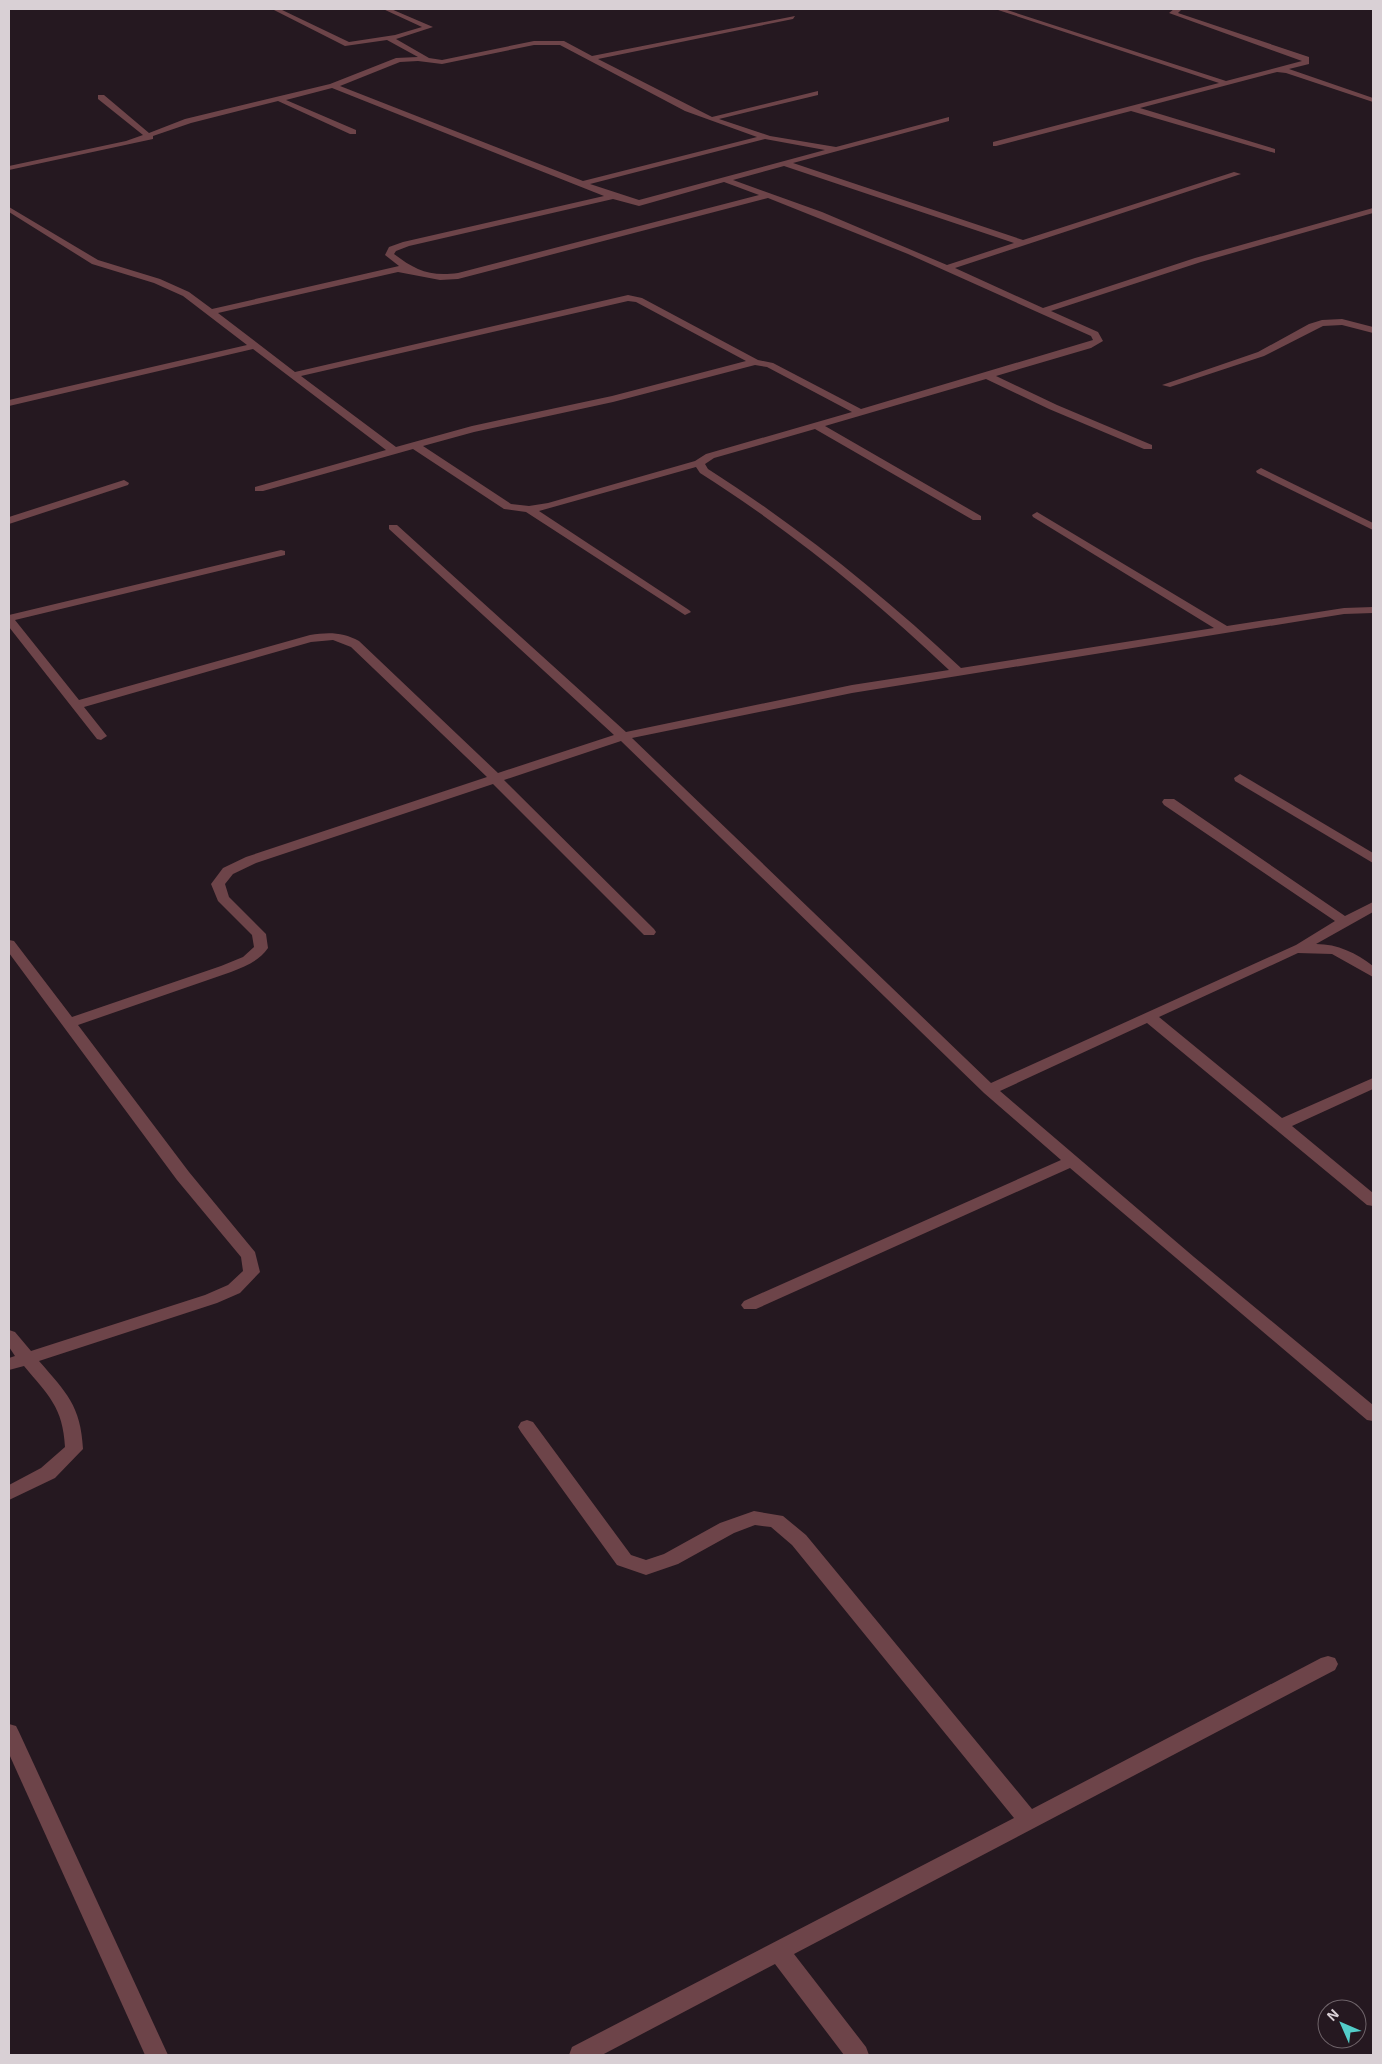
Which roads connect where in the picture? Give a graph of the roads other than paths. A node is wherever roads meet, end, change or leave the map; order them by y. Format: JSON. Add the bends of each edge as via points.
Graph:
{"nodes":[{"id":1,"x":275,"y":9,"type":"edge"},
{"id":2,"x":386,"y":9,"type":"edge"},
{"id":3,"x":998,"y":9,"type":"edge"},
{"id":4,"x":1179,"y":9,"type":"edge"},
{"id":5,"x":793,"y":18,"type":"dead end"},
{"id":6,"x":393,"y":37,"type":"junction"},
{"id":7,"x":590,"y":58,"type":"junction"},
{"id":8,"x":432,"y":60,"type":"junction"},
{"id":9,"x":1278,"y":70,"type":"junction"},
{"id":10,"x":1224,"y":82,"type":"junction"},
{"id":11,"x":333,"y":86,"type":"junction"},
{"id":12,"x":815,"y":93,"type":"dead end"},
{"id":13,"x":101,"y":97,"type":"dead end"},
{"id":14,"x":279,"y":99,"type":"junction"},
{"id":15,"x":1373,"y":100,"type":"edge"},
{"id":16,"x":1130,"y":108,"type":"junction"},
{"id":17,"x":712,"y":119,"type":"junction"},
{"id":18,"x":946,"y":120,"type":"dead end"},
{"id":19,"x":353,"y":132,"type":"dead end"},
{"id":20,"x":150,"y":137,"type":"junction"},
{"id":21,"x":766,"y":137,"type":"junction"},
{"id":22,"x":996,"y":144,"type":"dead end"},
{"id":23,"x":836,"y":149,"type":"junction"},
{"id":24,"x":1272,"y":152,"type":"dead end"},
{"id":25,"x":784,"y":163,"type":"junction"},
{"id":26,"x":9,"y":168,"type":"edge"},
{"id":27,"x":1238,"y":174,"type":"dead end"},
{"id":28,"x":725,"y":180,"type":"junction"},
{"id":29,"x":581,"y":184,"type":"junction"},
{"id":30,"x":768,"y":195,"type":"junction"},
{"id":31,"x":613,"y":196,"type":"junction"},
{"id":32,"x":9,"y":209,"type":"edge"},
{"id":33,"x":1373,"y":210,"type":"edge"},
{"id":34,"x":1022,"y":243,"type":"junction"},
{"id":35,"x":947,"y":268,"type":"junction"},
{"id":36,"x":410,"y":270,"type":"junction"},
{"id":37,"x":1042,"y":311,"type":"junction"},
{"id":38,"x":212,"y":312,"type":"junction"},
{"id":39,"x":1373,"y":330,"type":"edge"},
{"id":40,"x":255,"y":346,"type":"junction"},
{"id":41,"x":754,"y":362,"type":"junction"},
{"id":42,"x":294,"y":375,"type":"junction"},
{"id":43,"x":988,"y":376,"type":"junction"},
{"id":44,"x":1168,"y":385,"type":"dead end"},
{"id":45,"x":9,"y":404,"type":"edge"},
{"id":46,"x":862,"y":413,"type":"junction"},
{"id":47,"x":818,"y":426,"type":"junction"},
{"id":48,"x":414,"y":445,"type":"junction"},
{"id":49,"x":1148,"y":447,"type":"dead end"},
{"id":50,"x":394,"y":450,"type":"junction"},
{"id":51,"x":699,"y":463,"type":"junction"},
{"id":52,"x":1261,"y":471,"type":"dead end"},
{"id":53,"x":124,"y":484,"type":"dead end"},
{"id":54,"x":259,"y":489,"type":"dead end"},
{"id":55,"x":529,"y":509,"type":"junction"},
{"id":56,"x":1037,"y":516,"type":"dead end"},
{"id":57,"x":976,"y":518,"type":"dead end"},
{"id":58,"x":9,"y":521,"type":"edge"},
{"id":59,"x":393,"y":526,"type":"dead end"},
{"id":60,"x":1373,"y":527,"type":"edge"},
{"id":61,"x":282,"y":552,"type":"dead end"},
{"id":62,"x":1373,"y":610,"type":"edge"},
{"id":63,"x":685,"y":612,"type":"dead end"},
{"id":64,"x":9,"y":619,"type":"edge"},
{"id":65,"x":1225,"y":630,"type":"junction"},
{"id":66,"x":957,"y":672,"type":"junction"},
{"id":67,"x":76,"y":705,"type":"junction"},
{"id":68,"x":101,"y":736,"type":"dead end"},
{"id":69,"x":623,"y":736,"type":"junction"},
{"id":70,"x":1240,"y":778,"type":"dead end"},
{"id":71,"x":496,"y":779,"type":"junction"},
{"id":72,"x":1169,"y":802,"type":"dead end"},
{"id":73,"x":1373,"y":859,"type":"edge"},
{"id":74,"x":1373,"y":906,"type":"edge"},
{"id":75,"x":1346,"y":922,"type":"junction"},
{"id":76,"x":649,"y":932,"type":"dead end"},
{"id":77,"x":9,"y":944,"type":"edge"},
{"id":78,"x":1295,"y":950,"type":"junction"},
{"id":79,"x":1373,"y":973,"type":"edge"},
{"id":80,"x":1148,"y":1016,"type":"junction"},
{"id":81,"x":69,"y":1023,"type":"junction"},
{"id":82,"x":1373,"y":1083,"type":"edge"},
{"id":83,"x":989,"y":1090,"type":"junction"},
{"id":84,"x":1281,"y":1125,"type":"junction"},
{"id":85,"x":1072,"y":1161,"type":"junction"},
{"id":86,"x":1373,"y":1201,"type":"edge"},
{"id":87,"x":750,"y":1305,"type":"dead end"},
{"id":88,"x":9,"y":1336,"type":"edge"},
{"id":89,"x":26,"y":1358,"type":"junction"},
{"id":90,"x":9,"y":1364,"type":"edge"},
{"id":91,"x":1373,"y":1415,"type":"edge"},
{"id":92,"x":527,"y":1427,"type":"dead end"},
{"id":93,"x":9,"y":1492,"type":"edge"},
{"id":94,"x":1328,"y":1664,"type":"dead end"},
{"id":95,"x":9,"y":1732,"type":"edge"},
{"id":96,"x":1029,"y":1821,"type":"junction"},
{"id":97,"x":778,"y":1952,"type":"junction"},
{"id":98,"x":157,"y":2055,"type":"edge"},
{"id":99,"x":580,"y":2055,"type":"edge"},
{"id":100,"x":858,"y":2055,"type":"edge"}],
"edges":[{"from":1,"to":6,"type":"street","via":[[348,44]]},
{"from":2,"to":6,"type":"street","via":[[429,27]]},
{"from":3,"to":10,"type":"street"},
{"from":4,"to":9,"type":"street","via":[[1172,13],[1306,59],[1301,64]]},
{"from":5,"to":7,"type":"street"},
{"from":6,"to":8,"type":"street","via":[[390,40]]},
{"from":7,"to":8,"type":"street","via":[[561,43],[549,42],[514,46],[455,61]]},
{"from":7,"to":17,"type":"street","via":[[660,96]]},
{"from":8,"to":11,"type":"street","via":[[399,60]]},
{"from":9,"to":10,"type":"street"},
{"from":9,"to":15,"type":"street"},
{"from":10,"to":16,"type":"street"},
{"from":11,"to":14,"type":"street"},
{"from":11,"to":29,"type":"street"},
{"from":12,"to":17,"type":"street"},
{"from":13,"to":20,"type":"street"},
{"from":14,"to":19,"type":"street"},
{"from":14,"to":20,"type":"street","via":[[188,121]]},
{"from":16,"to":22,"type":"street"},
{"from":16,"to":24,"type":"street"},
{"from":17,"to":21,"type":"street"},
{"from":18,"to":23,"type":"street"},
{"from":20,"to":26,"type":"street"},
{"from":21,"to":23,"type":"street"},
{"from":21,"to":29,"type":"street"},
{"from":23,"to":25,"type":"street"},
{"from":25,"to":28,"type":"street"},
{"from":25,"to":34,"type":"street"},
{"from":27,"to":34,"type":"street"},
{"from":28,"to":30,"type":"street"},
{"from":28,"to":31,"type":"street","via":[[639,203]]},
{"from":29,"to":31,"type":"street"},
{"from":30,"to":35,"type":"street"},
{"from":30,"to":36,"type":"street","via":[[458,276],[442,279]]},
{"from":31,"to":36,"type":"street","via":[[392,249],[389,255]]},
{"from":32,"to":38,"type":"street","via":[[81,256],[112,269],[171,286]]},
{"from":33,"to":37,"type":"street","via":[[1198,260]]},
{"from":34,"to":35,"type":"street"},
{"from":35,"to":37,"type":"street"},
{"from":36,"to":38,"type":"street","via":[[382,272]]},
{"from":37,"to":43,"type":"street","via":[[1095,334],[1098,341]]},
{"from":38,"to":40,"type":"street"},
{"from":39,"to":44,"type":"street","via":[[1342,322],[1317,324],[1261,354]]},
{"from":40,"to":42,"type":"street"},
{"from":40,"to":45,"type":"street"},
{"from":41,"to":42,"type":"street","via":[[639,300],[628,298]]},
{"from":41,"to":46,"type":"street","via":[[770,365]]},
{"from":41,"to":48,"type":"street","via":[[632,395],[472,429]]},
{"from":42,"to":50,"type":"street"},
{"from":43,"to":46,"type":"street"},
{"from":43,"to":49,"type":"street"},
{"from":46,"to":47,"type":"street"},
{"from":47,"to":51,"type":"street","via":[[710,456]]},
{"from":47,"to":57,"type":"street"},
{"from":48,"to":50,"type":"street"},
{"from":48,"to":55,"type":"street","via":[[502,504]]},
{"from":50,"to":54,"type":"street"},
{"from":51,"to":55,"type":"street"},
{"from":51,"to":66,"type":"street","via":[[704,471],[871,591]]},
{"from":52,"to":60,"type":"street"},
{"from":53,"to":58,"type":"street"},
{"from":55,"to":63,"type":"street"},
{"from":56,"to":65,"type":"street"},
{"from":59,"to":69,"type":"street"},
{"from":61,"to":64,"type":"street"},
{"from":62,"to":65,"type":"street","via":[[1344,611]]},
{"from":64,"to":67,"type":"street"},
{"from":65,"to":66,"type":"street"},
{"from":66,"to":69,"type":"street","via":[[784,702]]},
{"from":67,"to":68,"type":"street"},
{"from":67,"to":71,"type":"street","via":[[310,639],[330,635],[344,637]]},
{"from":69,"to":71,"type":"street"},
{"from":69,"to":83,"type":"street"},
{"from":70,"to":73,"type":"street"},
{"from":71,"to":76,"type":"street"},
{"from":71,"to":81,"type":"street","via":[[251,860],[228,871],[218,884],[223,898],[259,934],[261,948],[248,960],[226,969]]},
{"from":72,"to":75,"type":"street"},
{"from":74,"to":75,"type":"street"},
{"from":75,"to":78,"type":"street"},
{"from":77,"to":81,"type":"street"},
{"from":78,"to":79,"type":"street","via":[[1320,946],[1351,956]]},
{"from":78,"to":80,"type":"street"},
{"from":80,"to":83,"type":"street"},
{"from":80,"to":84,"type":"street"},
{"from":81,"to":89,"type":"street","via":[[183,1176],[249,1256],[252,1272],[234,1289],[211,1299]]},
{"from":82,"to":84,"type":"street"},
{"from":83,"to":85,"type":"street"},
{"from":84,"to":86,"type":"street"},
{"from":85,"to":87,"type":"street"},
{"from":85,"to":91,"type":"street"},
{"from":88,"to":89,"type":"street"},
{"from":89,"to":90,"type":"street"},
{"from":89,"to":93,"type":"street","via":[[64,1402],[73,1429],[74,1449],[48,1472]]},
{"from":92,"to":96,"type":"street","via":[[624,1560],[646,1568],[754,1518],[776,1521],[799,1540]]},
{"from":94,"to":96,"type":"street"},
{"from":95,"to":98,"type":"street"},
{"from":96,"to":97,"type":"street"},
{"from":97,"to":99,"type":"street"},
{"from":97,"to":100,"type":"street"}]}
